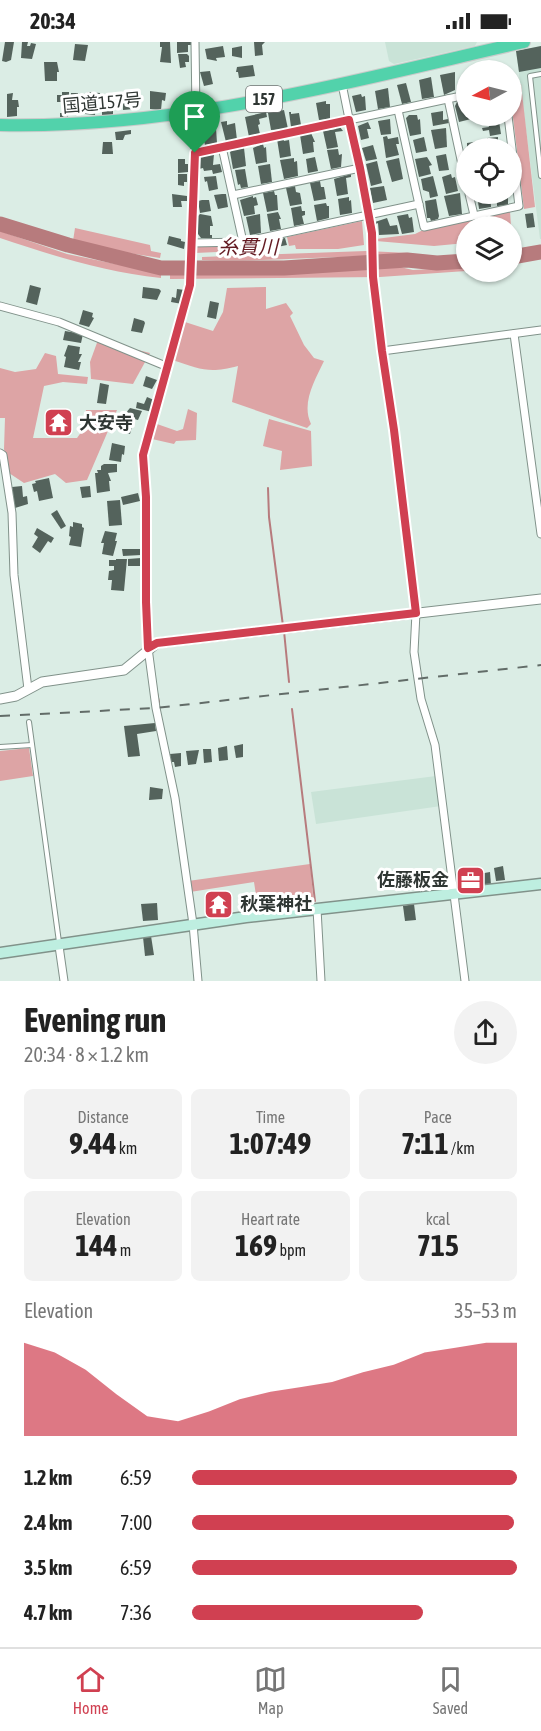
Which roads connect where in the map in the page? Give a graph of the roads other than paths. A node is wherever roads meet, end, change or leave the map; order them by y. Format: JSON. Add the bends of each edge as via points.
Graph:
{"nodes":[{"id":1,"x":195,"y":42,"type":"edge"},
{"id":2,"x":524,"y":42,"type":"edge"},
{"id":3,"x":481,"y":47,"type":"edge"},
{"id":4,"x":541,"y":74,"type":"edge"},
{"id":5,"x":342,"y":84,"type":"junction"},
{"id":6,"x":456,"y":97,"type":"edge"},
{"id":7,"x":448,"y":99,"type":"junction"},
{"id":8,"x":398,"y":110,"type":"junction"},
{"id":9,"x":196,"y":113,"type":"junction"},
{"id":10,"x":349,"y":120,"type":"junction"},
{"id":11,"x":0,"y":124,"type":"edge"},
{"id":12,"x":509,"y":126,"type":"edge"},
{"id":13,"x":456,"y":138,"type":"edge"},
{"id":14,"x":222,"y":147,"type":"junction"},
{"id":15,"x":195,"y":153,"type":"junction"},
{"id":16,"x":360,"y":168,"type":"junction"},
{"id":17,"x":541,"y":176,"type":"edge"},
{"id":18,"x":233,"y":195,"type":"junction"},
{"id":19,"x":419,"y":204,"type":"junction"},
{"id":20,"x":471,"y":204,"type":"edge"},
{"id":21,"x":369,"y":215,"type":"junction"},
{"id":22,"x":474,"y":215,"type":"junction"},
{"id":23,"x":243,"y":242,"type":"junction"},
{"id":24,"x":192,"y":243,"type":"junction"},
{"id":25,"x":0,"y":306,"type":"edge"},
{"id":26,"x":541,"y":330,"type":"edge"},
{"id":27,"x":514,"y":334,"type":"junction"},
{"id":28,"x":382,"y":351,"type":"junction"},
{"id":29,"x":168,"y":367,"type":"junction"},
{"id":30,"x":0,"y":453,"type":"edge"},
{"id":31,"x":541,"y":534,"type":"edge"},
{"id":32,"x":541,"y":599,"type":"edge"},
{"id":33,"x":416,"y":613,"type":"junction"},
{"id":34,"x":148,"y":648,"type":"junction"},
{"id":35,"x":28,"y":690,"type":"junction"},
{"id":36,"x":0,"y":699,"type":"edge"},
{"id":37,"x":29,"y":722,"type":"dead end"},
{"id":38,"x":32,"y":745,"type":"junction"},
{"id":39,"x":0,"y":747,"type":"edge"},
{"id":40,"x":541,"y":884,"type":"edge"},
{"id":41,"x":453,"y":894,"type":"junction"},
{"id":42,"x":316,"y":909,"type":"junction"},
{"id":43,"x":193,"y":924,"type":"junction"},
{"id":44,"x":59,"y":946,"type":"junction"},
{"id":45,"x":0,"y":953,"type":"edge"},
{"id":46,"x":64,"y":981,"type":"edge"},
{"id":47,"x":198,"y":981,"type":"edge"},
{"id":48,"x":321,"y":981,"type":"edge"},
{"id":49,"x":465,"y":981,"type":"edge"}],
"edges":[{"from":1,"to":9,"type":"street"},
{"from":2,"to":3,"type":"highway","name":"国道157号","number":"157"},
{"from":3,"to":5,"type":"highway","name":"国道157号","number":"157"},
{"from":4,"to":17,"type":"lane","via":[[530,76]]},
{"from":5,"to":9,"type":"highway","name":"国道157号","number":"157"},
{"from":5,"to":10,"type":"street"},
{"from":6,"to":7,"type":"street"},
{"from":7,"to":8,"type":"street"},
{"from":7,"to":13,"type":"street"},
{"from":8,"to":10,"type":"street"},
{"from":8,"to":19,"type":"street"},
{"from":9,"to":11,"type":"highway","name":"国道157号","number":"157","via":[[78,124]]},
{"from":9,"to":15,"type":"street"},
{"from":10,"to":14,"type":"street"},
{"from":10,"to":16,"type":"street"},
{"from":12,"to":22,"type":"street","via":[[519,206]]},
{"from":14,"to":15,"type":"street"},
{"from":14,"to":18,"type":"street"},
{"from":15,"to":24,"type":"street"},
{"from":16,"to":18,"type":"street"},
{"from":16,"to":21,"type":"street"},
{"from":18,"to":23,"type":"street"},
{"from":19,"to":21,"type":"street"},
{"from":19,"to":22,"type":"street","via":[[424,227]]},
{"from":20,"to":22,"type":"street"},
{"from":21,"to":23,"type":"street"},
{"from":21,"to":28,"type":"street"},
{"from":23,"to":24,"type":"street"},
{"from":24,"to":29,"type":"street","via":[[190,285]]},
{"from":25,"to":29,"type":"street","via":[[59,322]]},
{"from":26,"to":27,"type":"street"},
{"from":27,"to":28,"type":"street"},
{"from":27,"to":31,"type":"street"},
{"from":28,"to":33,"type":"street"},
{"from":29,"to":34,"type":"street","via":[[143,455]]},
{"from":30,"to":35,"type":"street","via":[[12,513],[14,575]]},
{"from":32,"to":33,"type":"street"},
{"from":33,"to":34,"type":"street","via":[[157,643]]},
{"from":33,"to":41,"type":"street","via":[[415,661],[435,745]]},
{"from":34,"to":35,"type":"street","via":[[124,670],[42,682]]},
{"from":34,"to":43,"type":"street"},
{"from":35,"to":36,"type":"street"},
{"from":37,"to":38,"type":"lane"},
{"from":38,"to":39,"type":"lane"},
{"from":38,"to":44,"type":"lane"},
{"from":40,"to":41,"type":"main road"},
{"from":41,"to":42,"type":"main road"},
{"from":41,"to":49,"type":"street"},
{"from":42,"to":43,"type":"main road"},
{"from":42,"to":48,"type":"street"},
{"from":43,"to":44,"type":"main road"},
{"from":43,"to":47,"type":"street"},
{"from":44,"to":45,"type":"main road"},
{"from":44,"to":46,"type":"street"}]}
